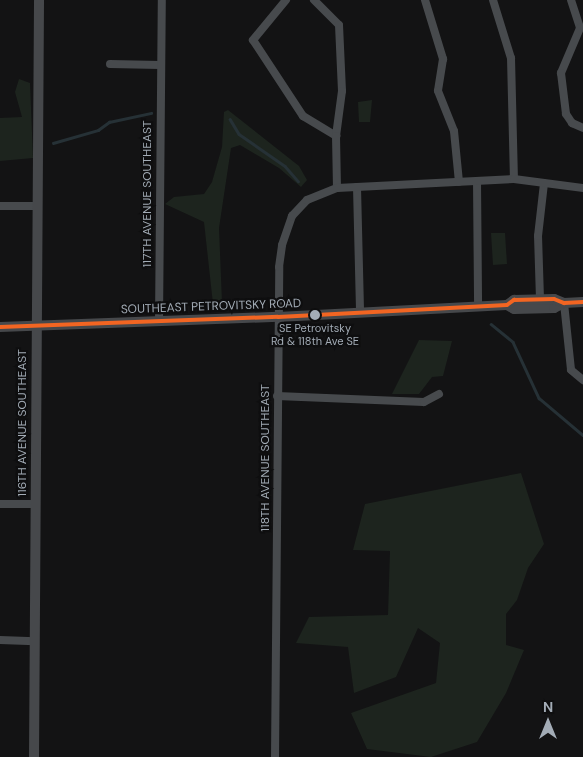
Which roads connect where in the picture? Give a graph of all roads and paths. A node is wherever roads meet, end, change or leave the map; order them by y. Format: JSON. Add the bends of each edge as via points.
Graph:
{"nodes":[{"id":1,"x":39,"y":0,"type":"edge"},
{"id":2,"x":162,"y":0,"type":"edge"},
{"id":3,"x":286,"y":0,"type":"edge"},
{"id":4,"x":314,"y":0,"type":"edge"},
{"id":5,"x":425,"y":0,"type":"edge"},
{"id":6,"x":493,"y":0,"type":"edge"},
{"id":7,"x":571,"y":0,"type":"edge"},
{"id":8,"x":110,"y":64,"type":"dead end"},
{"id":9,"x":160,"y":65,"type":"junction"},
{"id":10,"x":583,"y":128,"type":"edge"},
{"id":11,"x":336,"y":136,"type":"junction"},
{"id":12,"x":514,"y":179,"type":"junction"},
{"id":13,"x":476,"y":181,"type":"junction"},
{"id":14,"x":459,"y":182,"type":"junction"},
{"id":15,"x":544,"y":182,"type":"junction"},
{"id":16,"x":358,"y":187,"type":"junction"},
{"id":17,"x":337,"y":188,"type":"junction"},
{"id":18,"x":583,"y":188,"type":"edge"},
{"id":19,"x":0,"y":206,"type":"edge"},
{"id":20,"x":37,"y":206,"type":"junction"},
{"id":21,"x":540,"y":299,"type":"junction"},
{"id":22,"x":583,"y":302,"type":"edge"},
{"id":23,"x":564,"y":303,"type":"junction"},
{"id":24,"x":507,"y":305,"type":"junction"},
{"id":25,"x":478,"y":307,"type":"junction"},
{"id":26,"x":360,"y":313,"type":"junction"},
{"id":27,"x":278,"y":317,"type":"junction"},
{"id":28,"x":159,"y":322,"type":"junction"},
{"id":29,"x":0,"y":327,"type":"edge"},
{"id":30,"x":36,"y":327,"type":"junction"},
{"id":31,"x":583,"y":380,"type":"edge"},
{"id":32,"x":439,"y":394,"type":"dead end"},
{"id":33,"x":277,"y":396,"type":"junction"},
{"id":34,"x":0,"y":504,"type":"edge"},
{"id":35,"x":35,"y":504,"type":"junction"},
{"id":36,"x":0,"y":640,"type":"edge"},
{"id":37,"x":34,"y":640,"type":"junction"},
{"id":38,"x":34,"y":757,"type":"edge"},
{"id":39,"x":275,"y":757,"type":"edge"}],
"edges":[{"from":1,"to":20,"type":"street","name":"116TH AVENUE SOUTHEAST"},
{"from":2,"to":9,"type":"street","name":"117TH AVENUE SOUTHEAST"},
{"from":3,"to":11,"type":"street","via":[[253,40],[303,116]]},
{"from":4,"to":11,"type":"street","via":[[339,25],[342,92]]},
{"from":5,"to":14,"type":"street","via":[[441,50],[438,91],[454,131]]},
{"from":6,"to":12,"type":"street","via":[[511,58]]},
{"from":7,"to":10,"type":"street","via":[[580,28],[561,73],[566,114]]},
{"from":8,"to":9,"type":"street"},
{"from":9,"to":28,"type":"street","name":"117TH AVENUE SOUTHEAST"},
{"from":11,"to":17,"type":"street"},
{"from":12,"to":13,"type":"street","name":"118TH AVENUE SOUTHEAST"},
{"from":12,"to":15,"type":"street","name":"118TH AVENUE SOUTHEAST"},
{"from":13,"to":14,"type":"street","name":"118TH AVENUE SOUTHEAST"},
{"from":13,"to":25,"type":"street"},
{"from":14,"to":16,"type":"street","name":"118TH AVENUE SOUTHEAST"},
{"from":15,"to":18,"type":"street","name":"118TH AVENUE SOUTHEAST"},
{"from":15,"to":21,"type":"street","via":[[538,236]]},
{"from":16,"to":17,"type":"street","name":"118TH AVENUE SOUTHEAST"},
{"from":16,"to":26,"type":"street"},
{"from":17,"to":27,"type":"street","name":"118TH AVENUE SOUTHEAST","via":[[308,200],[289,222],[279,267]]},
{"from":19,"to":20,"type":"street"},
{"from":20,"to":30,"type":"street","name":"116TH AVENUE SOUTHEAST"},
{"from":21,"to":23,"type":"street","name":"SOUTHEAST PETROVITSKY ROAD"},
{"from":21,"to":24,"type":"street","name":"SOUTHEAST PETROVITSKY ROAD","via":[[514,300]]},
{"from":22,"to":23,"type":"street","name":"SOUTHEAST PETROVITSKY ROAD"},
{"from":23,"to":24,"type":"street","name":"SOUTHEAST PETROVITSKY ROAD","via":[[554,308],[514,309]]},
{"from":23,"to":31,"type":"street","via":[[571,370]]},
{"from":24,"to":25,"type":"street","name":"SOUTHEAST PETROVITSKY ROAD"},
{"from":25,"to":26,"type":"street","name":"SOUTHEAST PETROVITSKY ROAD"},
{"from":26,"to":27,"type":"street","name":"SOUTHEAST PETROVITSKY ROAD"},
{"from":27,"to":28,"type":"street","name":"SOUTHEAST PETROVITSKY ROAD"},
{"from":27,"to":33,"type":"street","name":"118TH AVENUE SOUTHEAST"},
{"from":28,"to":30,"type":"street","name":"SOUTHEAST PETROVITSKY ROAD"},
{"from":29,"to":30,"type":"street","name":"SOUTHEAST PETROVITSKY ROAD"},
{"from":30,"to":35,"type":"street","name":"116TH AVENUE SOUTHEAST"},
{"from":32,"to":33,"type":"street","via":[[424,402]]},
{"from":33,"to":39,"type":"street","name":"118TH AVENUE SOUTHEAST"},
{"from":34,"to":35,"type":"street"},
{"from":35,"to":37,"type":"street","name":"116TH AVENUE SOUTHEAST"},
{"from":36,"to":37,"type":"street"},
{"from":37,"to":38,"type":"street","name":"116TH AVENUE SOUTHEAST"}]}
